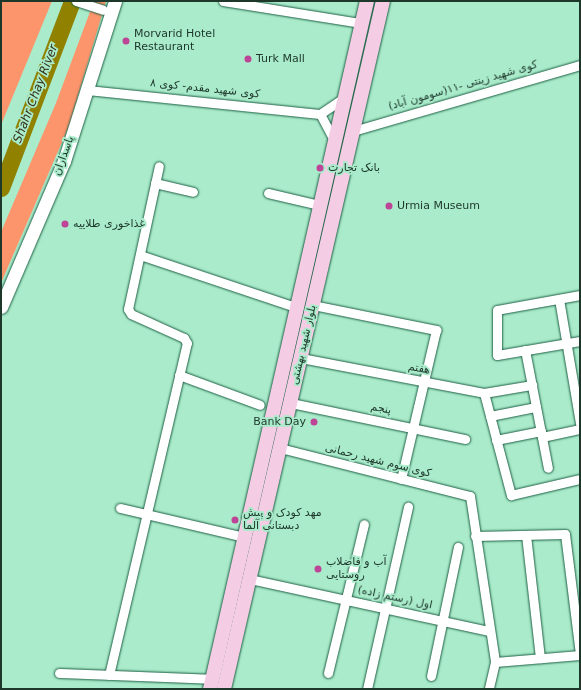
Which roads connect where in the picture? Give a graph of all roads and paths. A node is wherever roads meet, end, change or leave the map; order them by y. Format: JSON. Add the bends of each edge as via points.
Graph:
{"nodes":[{"id":1,"x":76,"y":1,"type":"edge"},
{"id":2,"x":115,"y":1,"type":"edge"},
{"id":3,"x":223,"y":1,"type":"edge"},
{"id":4,"x":367,"y":1,"type":"edge"},
{"id":5,"x":383,"y":1,"type":"edge"},
{"id":6,"x":103,"y":10,"type":"dead end"},
{"id":7,"x":361,"y":23,"type":"junction"},
{"id":8,"x":580,"y":65,"type":"edge"},
{"id":9,"x":87,"y":90,"type":"junction"},
{"id":10,"x":344,"y":98,"type":"junction"},
{"id":11,"x":320,"y":114,"type":"junction"},
{"id":12,"x":353,"y":131,"type":"junction"},
{"id":13,"x":335,"y":142,"type":"junction"},
{"id":14,"x":159,"y":166,"type":"dead end"},
{"id":15,"x":155,"y":183,"type":"junction"},
{"id":16,"x":193,"y":192,"type":"dead end"},
{"id":17,"x":268,"y":193,"type":"dead end"},
{"id":18,"x":319,"y":205,"type":"junction"},
{"id":19,"x":140,"y":255,"type":"junction"},
{"id":20,"x":580,"y":295,"type":"edge"},
{"id":21,"x":559,"y":299,"type":"junction"},
{"id":22,"x":313,"y":305,"type":"junction"},
{"id":23,"x":1,"y":307,"type":"edge"},
{"id":24,"x":295,"y":307,"type":"junction"},
{"id":25,"x":580,"y":341,"type":"edge"},
{"id":26,"x":566,"y":343,"type":"junction"},
{"id":27,"x":526,"y":350,"type":"junction"},
{"id":28,"x":301,"y":358,"type":"junction"},
{"id":29,"x":179,"y":375,"type":"junction"},
{"id":30,"x":424,"y":382,"type":"junction"},
{"id":31,"x":577,"y":383,"type":"edge"},
{"id":32,"x":532,"y":385,"type":"junction"},
{"id":33,"x":484,"y":393,"type":"junction"},
{"id":34,"x":291,"y":403,"type":"junction"},
{"id":35,"x":260,"y":405,"type":"dead end"},
{"id":36,"x":536,"y":407,"type":"junction"},
{"id":37,"x":490,"y":416,"type":"junction"},
{"id":38,"x":580,"y":423,"type":"edge"},
{"id":39,"x":413,"y":428,"type":"junction"},
{"id":40,"x":580,"y":429,"type":"edge"},
{"id":41,"x":542,"y":434,"type":"junction"},
{"id":42,"x":466,"y":439,"type":"dead end"},
{"id":43,"x":496,"y":440,"type":"junction"},
{"id":44,"x":280,"y":448,"type":"junction"},
{"id":45,"x":548,"y":468,"type":"dead end"},
{"id":46,"x":401,"y":479,"type":"junction"},
{"id":47,"x":580,"y":479,"type":"edge"},
{"id":48,"x":408,"y":507,"type":"dead end"},
{"id":49,"x":120,"y":508,"type":"dead end"},
{"id":50,"x":146,"y":513,"type":"junction"},
{"id":51,"x":364,"y":524,"type":"dead end"},
{"id":52,"x":526,"y":535,"type":"junction"},
{"id":53,"x":475,"y":536,"type":"junction"},
{"id":54,"x":245,"y":538,"type":"junction"},
{"id":55,"x":458,"y":547,"type":"dead end"},
{"id":56,"x":250,"y":579,"type":"junction"},
{"id":57,"x":346,"y":600,"type":"junction"},
{"id":58,"x":386,"y":609,"type":"junction"},
{"id":59,"x":445,"y":621,"type":"junction"},
{"id":60,"x":488,"y":631,"type":"junction"},
{"id":61,"x":580,"y":655,"type":"edge"},
{"id":62,"x":540,"y":658,"type":"junction"},
{"id":63,"x":495,"y":662,"type":"junction"},
{"id":64,"x":328,"y":673,"type":"dead end"},
{"id":65,"x":59,"y":674,"type":"dead end"},
{"id":66,"x":109,"y":675,"type":"junction"},
{"id":67,"x":431,"y":676,"type":"dead end"},
{"id":68,"x":211,"y":684,"type":"edge"},
{"id":69,"x":224,"y":689,"type":"edge"},
{"id":70,"x":367,"y":689,"type":"edge"},
{"id":71,"x":489,"y":689,"type":"edge"}],
"edges":[{"from":1,"to":6,"type":"street"},
{"from":2,"to":9,"type":"main road","name":"پاسداران"},
{"from":3,"to":7,"type":"street"},
{"from":4,"to":7,"type":"main road","name":"بلوار شهید بهشتی"},
{"from":5,"to":12,"type":"main road","name":"بلوار شهید بهشتی"},
{"from":7,"to":10,"type":"main road","name":"بلوار شهید بهشتی"},
{"from":8,"to":12,"type":"street","name":"کوی شهید زینتی -۱۱(سومون آباد)"},
{"from":9,"to":11,"type":"street","name":"کوی شهید مقدم- کوی ۸"},
{"from":9,"to":23,"type":"main road","name":"پاسداران","via":[[64,161]]},
{"from":10,"to":11,"type":"street"},
{"from":10,"to":13,"type":"main road","name":"بلوار شهید بهشتی"},
{"from":11,"to":13,"type":"street"},
{"from":12,"to":22,"type":"main road","name":"بلوار شهید بهشتی"},
{"from":13,"to":18,"type":"main road","name":"بلوار شهید بهشتی"},
{"from":14,"to":15,"type":"street"},
{"from":15,"to":16,"type":"street"},
{"from":15,"to":19,"type":"street"},
{"from":17,"to":18,"type":"street"},
{"from":18,"to":24,"type":"main road","name":"بلوار شهید بهشتی"},
{"from":19,"to":24,"type":"street"},
{"from":19,"to":29,"type":"street","via":[[128,309],[131,314],[187,340]]},
{"from":20,"to":21,"type":"street"},
{"from":21,"to":26,"type":"street"},
{"from":21,"to":27,"type":"street","via":[[497,310],[497,355]]},
{"from":22,"to":28,"type":"main road","name":"بلوار شهید بهشتی"},
{"from":22,"to":30,"type":"street","via":[[436,330]]},
{"from":24,"to":54,"type":"main road","name":"بلوار شهید بهشتی"},
{"from":25,"to":26,"type":"street"},
{"from":26,"to":27,"type":"street"},
{"from":26,"to":31,"type":"street"},
{"from":27,"to":32,"type":"street"},
{"from":28,"to":30,"type":"street","name":"هفتم"},
{"from":28,"to":34,"type":"main road","name":"بلوار شهید بهشتی"},
{"from":29,"to":35,"type":"street"},
{"from":29,"to":50,"type":"street"},
{"from":30,"to":33,"type":"street","name":"هفتم"},
{"from":30,"to":39,"type":"street"},
{"from":31,"to":38,"type":"street"},
{"from":32,"to":33,"type":"street","name":"هفتم"},
{"from":32,"to":36,"type":"street"},
{"from":33,"to":37,"type":"street"},
{"from":34,"to":39,"type":"street","name":"پنجم"},
{"from":34,"to":44,"type":"main road","name":"بلوار شهید بهشتی"},
{"from":36,"to":37,"type":"street"},
{"from":36,"to":41,"type":"street"},
{"from":37,"to":43,"type":"street"},
{"from":39,"to":42,"type":"street","name":"پنجم"},
{"from":39,"to":46,"type":"street"},
{"from":40,"to":41,"type":"street"},
{"from":41,"to":43,"type":"street"},
{"from":41,"to":45,"type":"street"},
{"from":43,"to":47,"type":"street","via":[[511,495]]},
{"from":44,"to":46,"type":"street","name":"کوی سوم شهید رحمانی"},
{"from":44,"to":56,"type":"main road","name":"بلوار شهید بهشتی"},
{"from":46,"to":53,"type":"street","name":"کوی سوم شهید رحمانی","via":[[470,496]]},
{"from":48,"to":58,"type":"street"},
{"from":49,"to":50,"type":"street"},
{"from":50,"to":54,"type":"street"},
{"from":50,"to":66,"type":"street"},
{"from":51,"to":57,"type":"street"},
{"from":52,"to":53,"type":"street"},
{"from":52,"to":61,"type":"street","via":[[565,534]]},
{"from":52,"to":62,"type":"street"},
{"from":53,"to":60,"type":"street"},
{"from":54,"to":68,"type":"main road","name":"بلوار شهید بهشتی"},
{"from":55,"to":59,"type":"street"},
{"from":56,"to":57,"type":"street","name":"اول (رستم زاده)"},
{"from":56,"to":69,"type":"main road","name":"بلوار شهید بهشتی"},
{"from":57,"to":58,"type":"street","name":"اول (رستم زاده)"},
{"from":57,"to":64,"type":"street"},
{"from":58,"to":59,"type":"street","name":"اول (رستم زاده)"},
{"from":58,"to":70,"type":"street"},
{"from":59,"to":60,"type":"street","name":"اول (رستم زاده)"},
{"from":59,"to":67,"type":"street"},
{"from":60,"to":63,"type":"street"},
{"from":61,"to":62,"type":"street"},
{"from":62,"to":63,"type":"street"},
{"from":63,"to":71,"type":"street"},
{"from":65,"to":66,"type":"street"},
{"from":66,"to":68,"type":"street"}]}
